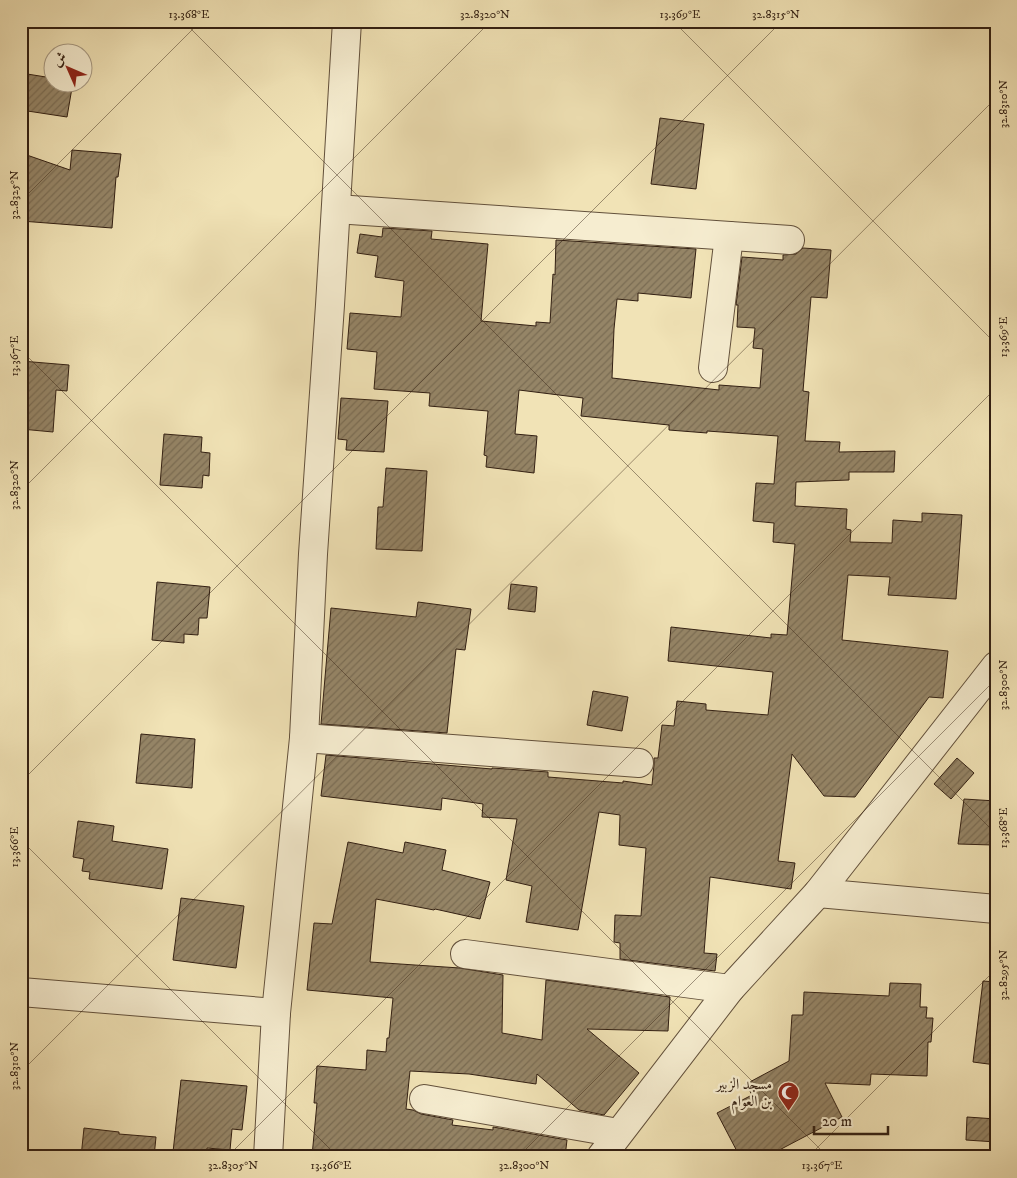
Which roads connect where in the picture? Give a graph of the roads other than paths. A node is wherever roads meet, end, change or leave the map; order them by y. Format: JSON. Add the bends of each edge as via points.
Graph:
{"nodes":[{"id":1,"x":347,"y":21,"type":"edge"},
{"id":2,"x":336,"y":209,"type":"junction"},
{"id":3,"x":729,"y":236,"type":"junction"},
{"id":4,"x":790,"y":240,"type":"dead end"},
{"id":5,"x":714,"y":368,"type":"dead end"},
{"id":6,"x":996,"y":666,"type":"edge"},
{"id":7,"x":304,"y":738,"type":"junction"},
{"id":8,"x":639,"y":763,"type":"dead end"},
{"id":9,"x":818,"y":893,"type":"junction"},
{"id":10,"x":996,"y":909,"type":"edge"},
{"id":11,"x":465,"y":954,"type":"dead end"},
{"id":12,"x":730,"y":989,"type":"junction"},
{"id":13,"x":21,"y":992,"type":"edge"},
{"id":14,"x":276,"y":1013,"type":"junction"},
{"id":15,"x":424,"y":1099,"type":"dead end"},
{"id":16,"x":618,"y":1132,"type":"junction"},
{"id":17,"x":268,"y":1157,"type":"edge"},
{"id":18,"x":601,"y":1157,"type":"edge"}],
"edges":[{"from":1,"to":2,"type":"street"},
{"from":2,"to":3,"type":"street"},
{"from":2,"to":7,"type":"street"},
{"from":3,"to":4,"type":"street"},
{"from":3,"to":5,"type":"street"},
{"from":6,"to":9,"type":"street"},
{"from":7,"to":8,"type":"street"},
{"from":7,"to":14,"type":"street"},
{"from":9,"to":10,"type":"street"},
{"from":9,"to":12,"type":"street"},
{"from":11,"to":12,"type":"street"},
{"from":12,"to":16,"type":"street"},
{"from":13,"to":14,"type":"street"},
{"from":14,"to":17,"type":"street"},
{"from":15,"to":16,"type":"street"},
{"from":16,"to":18,"type":"street"}]}
